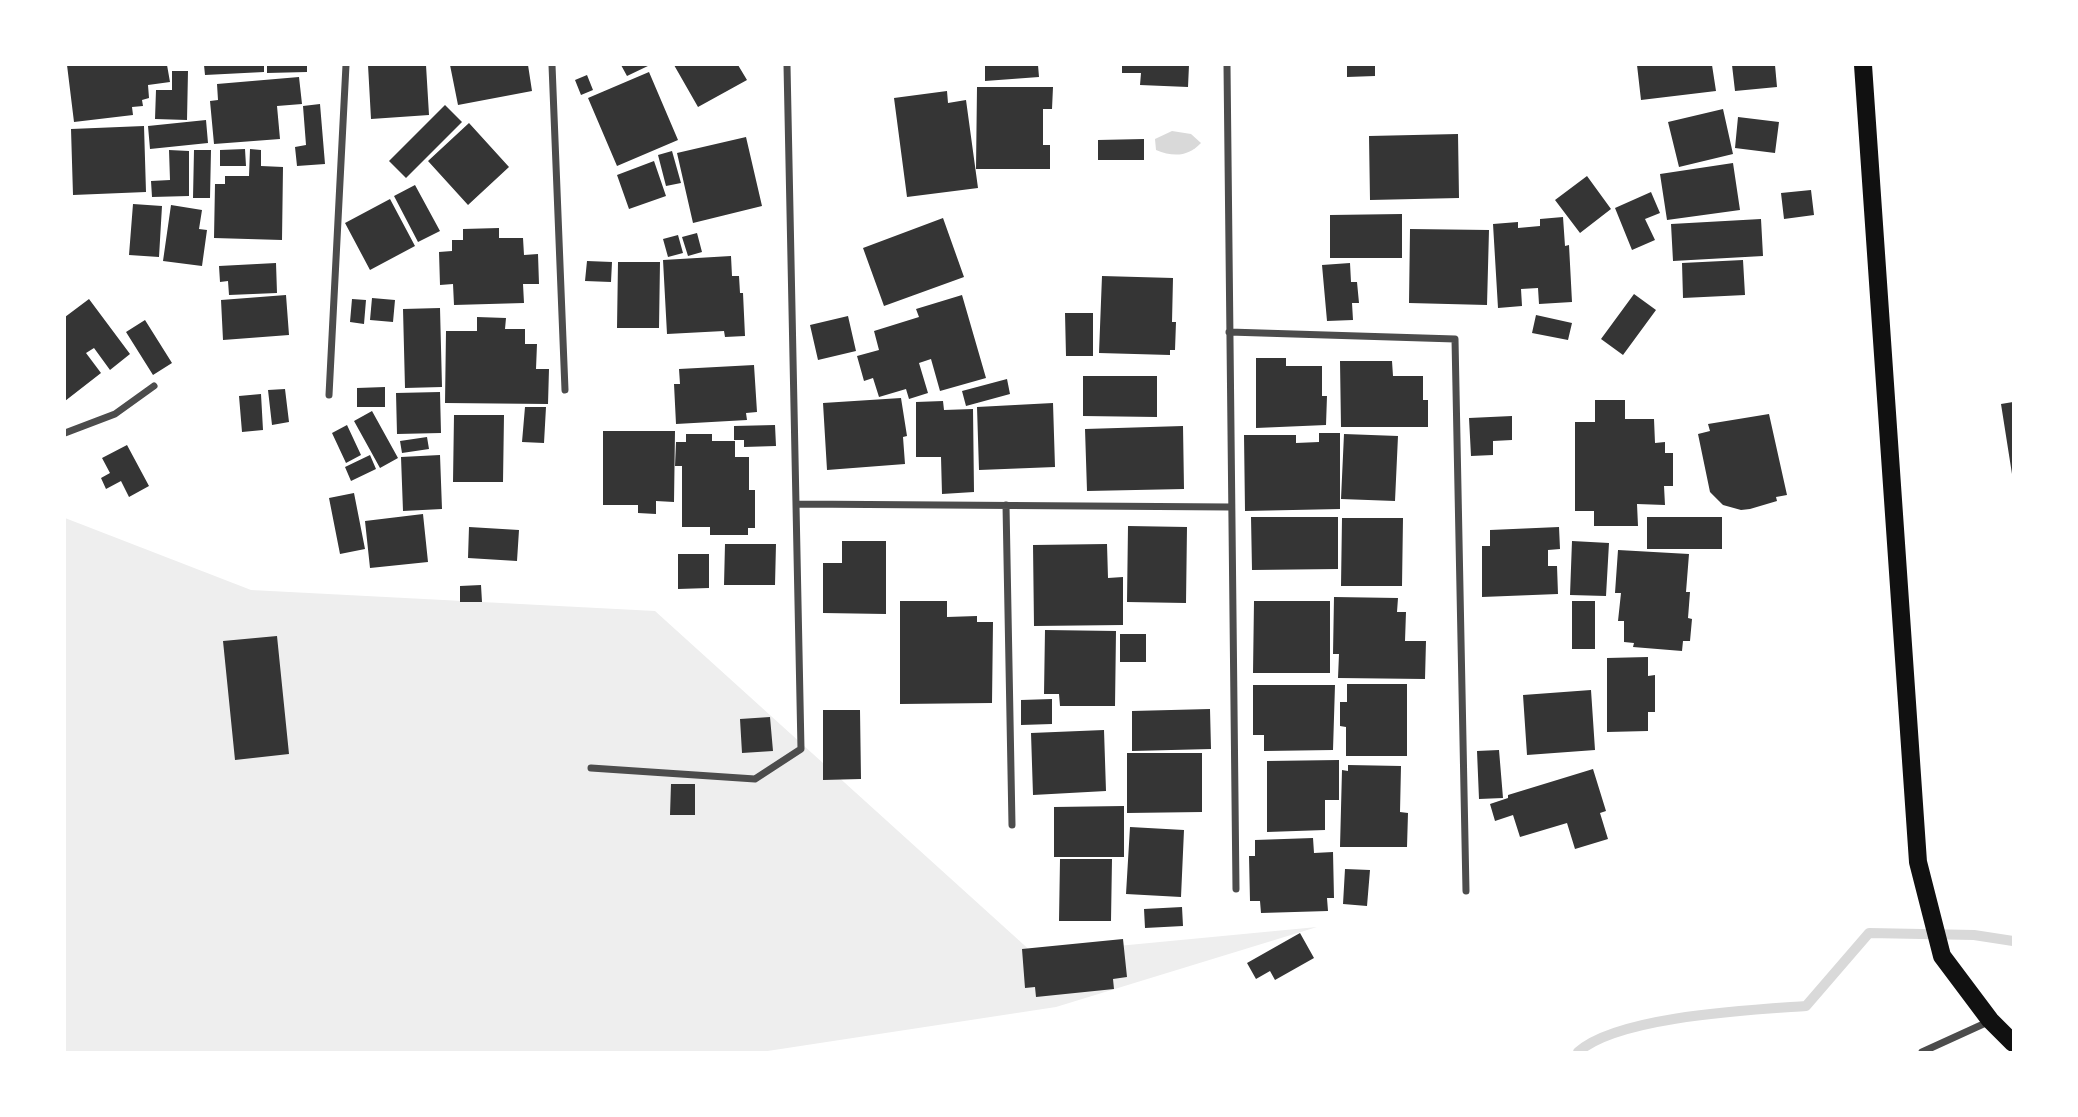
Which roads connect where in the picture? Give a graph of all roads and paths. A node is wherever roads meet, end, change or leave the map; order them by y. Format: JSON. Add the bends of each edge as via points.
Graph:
{"nodes":[{"id":1,"x":346,"y":65,"type":"edge"},
{"id":2,"x":552,"y":65,"type":"edge"},
{"id":3,"x":786,"y":65,"type":"edge"},
{"id":4,"x":1227,"y":65,"type":"edge"},
{"id":5,"x":1863,"y":65,"type":"edge"},
{"id":6,"x":1229,"y":332,"type":"junction"},
{"id":7,"x":154,"y":386,"type":"dead end"},
{"id":8,"x":565,"y":390,"type":"dead end"},
{"id":9,"x":329,"y":395,"type":"dead end"},
{"id":10,"x":65,"y":433,"type":"edge"},
{"id":11,"x":796,"y":504,"type":"junction"},
{"id":12,"x":1006,"y":505,"type":"junction"},
{"id":13,"x":1230,"y":507,"type":"junction"},
{"id":14,"x":591,"y":768,"type":"dead end"},
{"id":15,"x":1012,"y":825,"type":"dead end"},
{"id":16,"x":1236,"y":889,"type":"dead end"},
{"id":17,"x":1466,"y":891,"type":"dead end"},
{"id":18,"x":1990,"y":1020,"type":"junction"},
{"id":19,"x":2013,"y":1043,"type":"edge"},
{"id":20,"x":1922,"y":1052,"type":"edge"}],
"edges":[{"from":1,"to":9,"type":"street"},
{"from":2,"to":8,"type":"street"},
{"from":3,"to":11,"type":"street"},
{"from":4,"to":6,"type":"street"},
{"from":5,"to":18,"type":"main road","via":[[1918,862],[1942,956]]},
{"from":6,"to":13,"type":"street"},
{"from":6,"to":17,"type":"street","via":[[1455,339]]},
{"from":7,"to":10,"type":"street","via":[[115,414]]},
{"from":11,"to":12,"type":"street"},
{"from":11,"to":14,"type":"street","via":[[801,749],[755,779]]},
{"from":12,"to":13,"type":"street"},
{"from":12,"to":15,"type":"street"},
{"from":13,"to":16,"type":"street"},
{"from":18,"to":19,"type":"main road"},
{"from":18,"to":20,"type":"street"}]}
